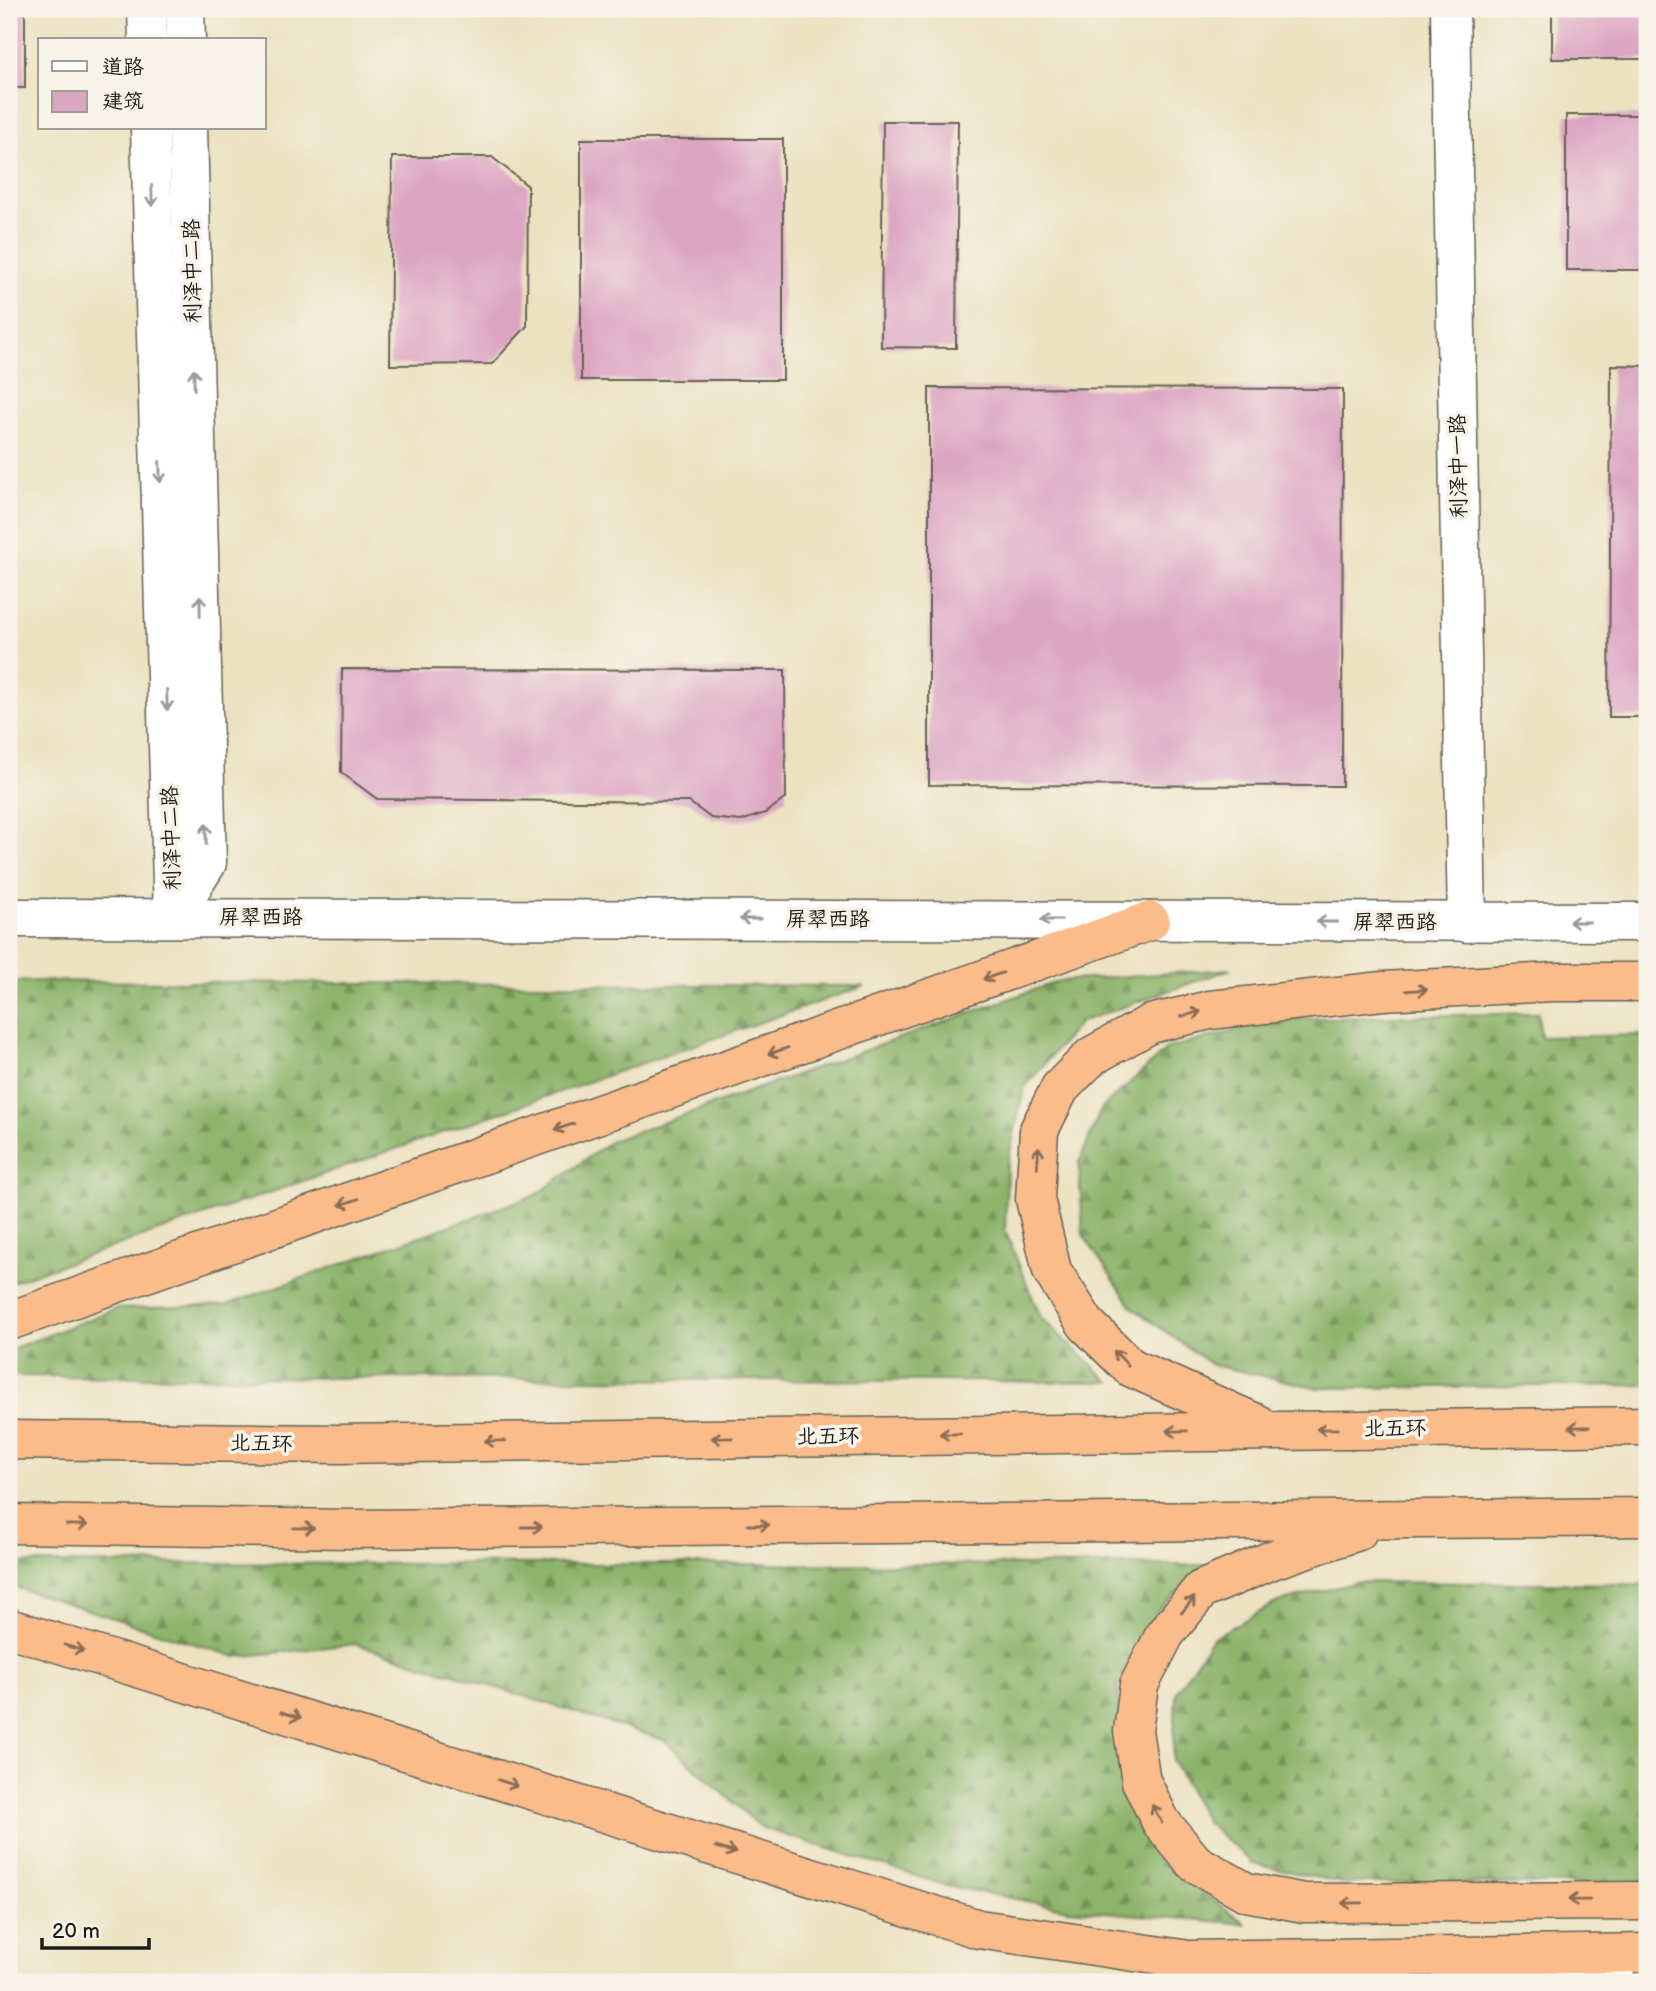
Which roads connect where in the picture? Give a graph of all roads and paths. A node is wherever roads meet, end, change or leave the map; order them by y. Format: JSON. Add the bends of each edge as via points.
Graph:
{"nodes":[{"id":1,"x":147,"y":9,"type":"edge"},
{"id":2,"x":185,"y":9,"type":"edge"},
{"id":3,"x":1450,"y":9,"type":"edge"},
{"id":4,"x":148,"y":38,"type":"edge"},
{"id":5,"x":186,"y":38,"type":"edge"},
{"id":6,"x":150,"y":130,"type":"edge"},
{"id":7,"x":188,"y":130,"type":"edge"},
{"id":8,"x":173,"y":917,"type":"junction"},
{"id":9,"x":9,"y":918,"type":"edge"},
{"id":10,"x":1150,"y":921,"type":"junction"},
{"id":11,"x":1647,"y":922,"type":"edge"},
{"id":12,"x":1466,"y":923,"type":"junction"},
{"id":13,"x":1647,"y":982,"type":"edge"},
{"id":14,"x":9,"y":1321,"type":"edge"},
{"id":15,"x":1647,"y":1426,"type":"edge"},
{"id":16,"x":1270,"y":1430,"type":"junction"},
{"id":17,"x":9,"y":1440,"type":"edge"},
{"id":18,"x":1647,"y":1517,"type":"edge"},
{"id":19,"x":1392,"y":1520,"type":"junction"},
{"id":20,"x":9,"y":1524,"type":"edge"},
{"id":21,"x":9,"y":1628,"type":"edge"},
{"id":22,"x":1647,"y":1901,"type":"edge"},
{"id":23,"x":1647,"y":1953,"type":"edge"},
{"id":24,"x":1647,"y":1961,"type":"edge"},
{"id":25,"x":1504,"y":1982,"type":"edge"}],
"edges":[{"from":1,"to":4,"type":"street"},
{"from":2,"to":5,"type":"street"},
{"from":3,"to":12,"type":"street","name":"利泽中一路"},
{"from":6,"to":8,"type":"street","name":"利泽中二路","one_way":true},
{"from":8,"to":7,"type":"street","name":"利泽中二路","one_way":true,"via":[[207,863]]},
{"from":8,"to":9,"type":"street","name":"屏翠西路"},
{"from":10,"to":8,"type":"street","name":"屏翠西路","one_way":true},
{"from":12,"to":10,"type":"street","name":"屏翠西路","one_way":true},
{"from":10,"to":14,"type":"highway","one_way":true},
{"from":11,"to":12,"type":"street","name":"屏翠西路","one_way":true},
{"from":16,"to":13,"type":"highway","one_way":true,"via":[[1130,1367],[1086,1324],[1052,1272],[1035,1199],[1039,1130],[1060,1088],[1092,1056],[1150,1024],[1210,1010],[1383,991]]},
{"from":15,"to":16,"type":"highway","name":"北五环","one_way":true},
{"from":16,"to":17,"type":"highway","name":"北五环","one_way":true,"via":[[338,1444]]},
{"from":18,"to":19,"type":"highway"},
{"from":20,"to":19,"type":"highway","one_way":true,"via":[[366,1528]]},
{"from":22,"to":19,"type":"highway","one_way":true,"via":[[1304,1903],[1246,1892],[1195,1863],[1160,1822],[1141,1781],[1133,1731],[1139,1685],[1165,1634],[1200,1590],[1272,1560]]},
{"from":21,"to":23,"type":"highway","one_way":true,"via":[[979,1929],[1189,1960]]},
{"from":24,"to":25,"type":"street"}]}
